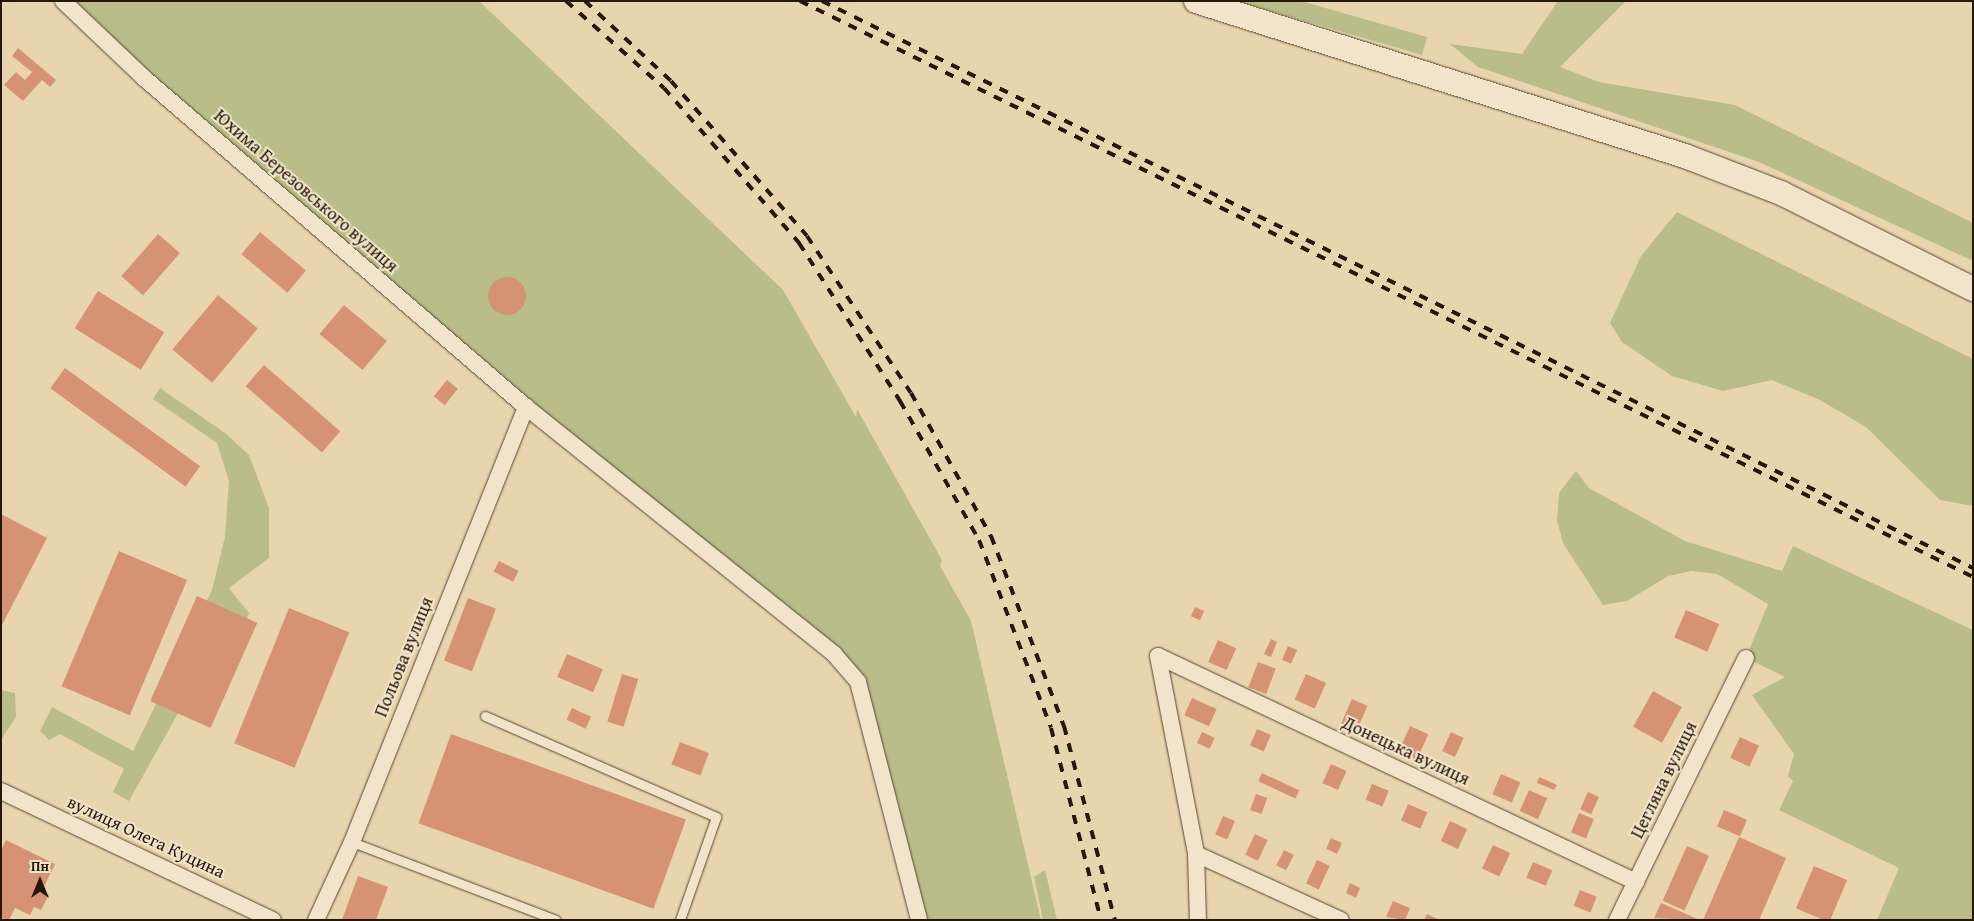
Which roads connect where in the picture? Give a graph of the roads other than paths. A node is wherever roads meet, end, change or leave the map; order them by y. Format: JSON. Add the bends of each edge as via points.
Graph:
{"nodes":[{"id":1,"x":63,"y":1,"type":"edge"},
{"id":2,"x":1196,"y":1,"type":"edge"},
{"id":3,"x":1973,"y":289,"type":"edge"},
{"id":4,"x":526,"y":407,"type":"junction"},
{"id":5,"x":1746,"y":658,"type":"dead end"},
{"id":6,"x":484,"y":716,"type":"dead end"},
{"id":7,"x":1,"y":791,"type":"edge"},
{"id":8,"x":352,"y":842,"type":"junction"},
{"id":9,"x":1196,"y":854,"type":"junction"},
{"id":10,"x":1636,"y":882,"type":"junction"},
{"id":11,"x":273,"y":920,"type":"edge"},
{"id":12,"x":316,"y":920,"type":"edge"},
{"id":13,"x":556,"y":920,"type":"edge"},
{"id":14,"x":680,"y":920,"type":"edge"},
{"id":15,"x":919,"y":920,"type":"edge"},
{"id":16,"x":1198,"y":920,"type":"edge"},
{"id":17,"x":1342,"y":920,"type":"edge"},
{"id":18,"x":1618,"y":920,"type":"edge"}],
"edges":[{"from":1,"to":4,"type":"street","name":"Юхима Березовського вулиця","via":[[144,78]]},
{"from":2,"to":3,"type":"main road","via":[[1685,156],[1781,193]]},
{"from":4,"to":8,"type":"street","name":"Польова вулиця"},
{"from":4,"to":15,"type":"street","name":"Юхима Березовського вулиця","via":[[834,654],[858,682]]},
{"from":5,"to":10,"type":"street","name":"Цегляна вулиця"},
{"from":6,"to":14,"type":"lane","via":[[716,817]]},
{"from":7,"to":11,"type":"street","name":"вулиця Олега Куцина"},
{"from":8,"to":12,"type":"street","name":"Польова вулиця"},
{"from":8,"to":13,"type":"lane"},
{"from":9,"to":10,"type":"street","name":"Донецька вулиця","via":[[1158,656]]},
{"from":9,"to":16,"type":"street"},
{"from":9,"to":17,"type":"street"},
{"from":10,"to":18,"type":"street","name":"Цегляна вулиця"}]}
